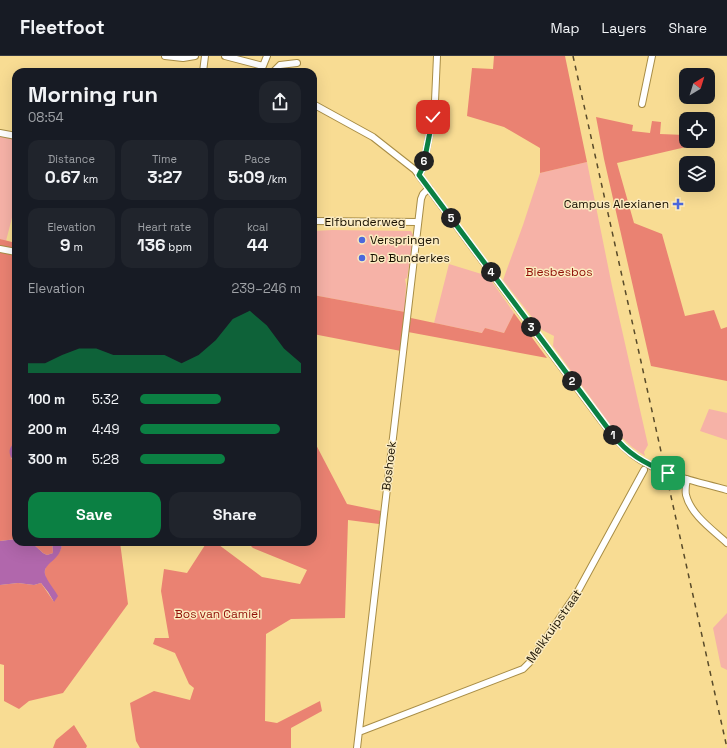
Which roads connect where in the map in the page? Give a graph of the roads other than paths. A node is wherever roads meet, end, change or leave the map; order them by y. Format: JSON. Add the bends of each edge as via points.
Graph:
{"nodes":[{"id":1,"x":165,"y":56,"type":"edge"},
{"id":2,"x":195,"y":56,"type":"edge"},
{"id":3,"x":205,"y":56,"type":"edge"},
{"id":4,"x":225,"y":56,"type":"edge"},
{"id":5,"x":267,"y":56,"type":"edge"},
{"id":6,"x":437,"y":56,"type":"edge"},
{"id":7,"x":652,"y":56,"type":"edge"},
{"id":8,"x":297,"y":63,"type":"dead end"},
{"id":9,"x":263,"y":66,"type":"joint"},
{"id":10,"x":204,"y":68,"type":"edge"},
{"id":11,"x":277,"y":68,"type":"edge"},
{"id":12,"x":642,"y":104,"type":"dead end"},
{"id":13,"x":317,"y":106,"type":"edge"},
{"id":14,"x":0,"y":133,"type":"edge"},
{"id":15,"x":12,"y":135,"type":"edge"},
{"id":16,"x":419,"y":175,"type":"junction"},
{"id":17,"x":429,"y":188,"type":"junction"},
{"id":18,"x":317,"y":221,"type":"edge"},
{"id":19,"x":418,"y":222,"type":"junction"},
{"id":20,"x":0,"y":249,"type":"edge"},
{"id":21,"x":12,"y":251,"type":"edge"},
{"id":22,"x":644,"y":470,"type":"dead end"},
{"id":23,"x":687,"y":479,"type":"junction"},
{"id":24,"x":727,"y":490,"type":"edge"},
{"id":25,"x":727,"y":544,"type":"edge"},
{"id":26,"x":359,"y":732,"type":"junction"},
{"id":27,"x":357,"y":748,"type":"edge"}],
"edges":[{"from":1,"to":2,"type":"street"},
{"from":3,"to":10,"type":"street"},
{"from":4,"to":9,"type":"street"},
{"from":5,"to":9,"type":"street"},
{"from":6,"to":16,"type":"street","via":[[433,117],[423,167]]},
{"from":7,"to":12,"type":"street"},
{"from":8,"to":11,"type":"street","via":[[280,65]]},
{"from":13,"to":16,"type":"street","via":[[373,137]]},
{"from":14,"to":15,"type":"street"},
{"from":16,"to":17,"type":"street"},
{"from":17,"to":19,"type":"street","name":"Boshoek","via":[[421,196]]},
{"from":17,"to":23,"type":"street","via":[[625,449],[644,462]]},
{"from":18,"to":19,"type":"street","name":"Elfbunderweg"},
{"from":19,"to":26,"type":"street","name":"Boshoek"},
{"from":20,"to":21,"type":"street"},
{"from":22,"to":26,"type":"street","name":"Melkkuipstraat","via":[[578,591],[523,669]]},
{"from":23,"to":24,"type":"street"},
{"from":23,"to":25,"type":"street","via":[[686,493],[691,506]]},
{"from":26,"to":27,"type":"street","name":"Boshoek"}]}
